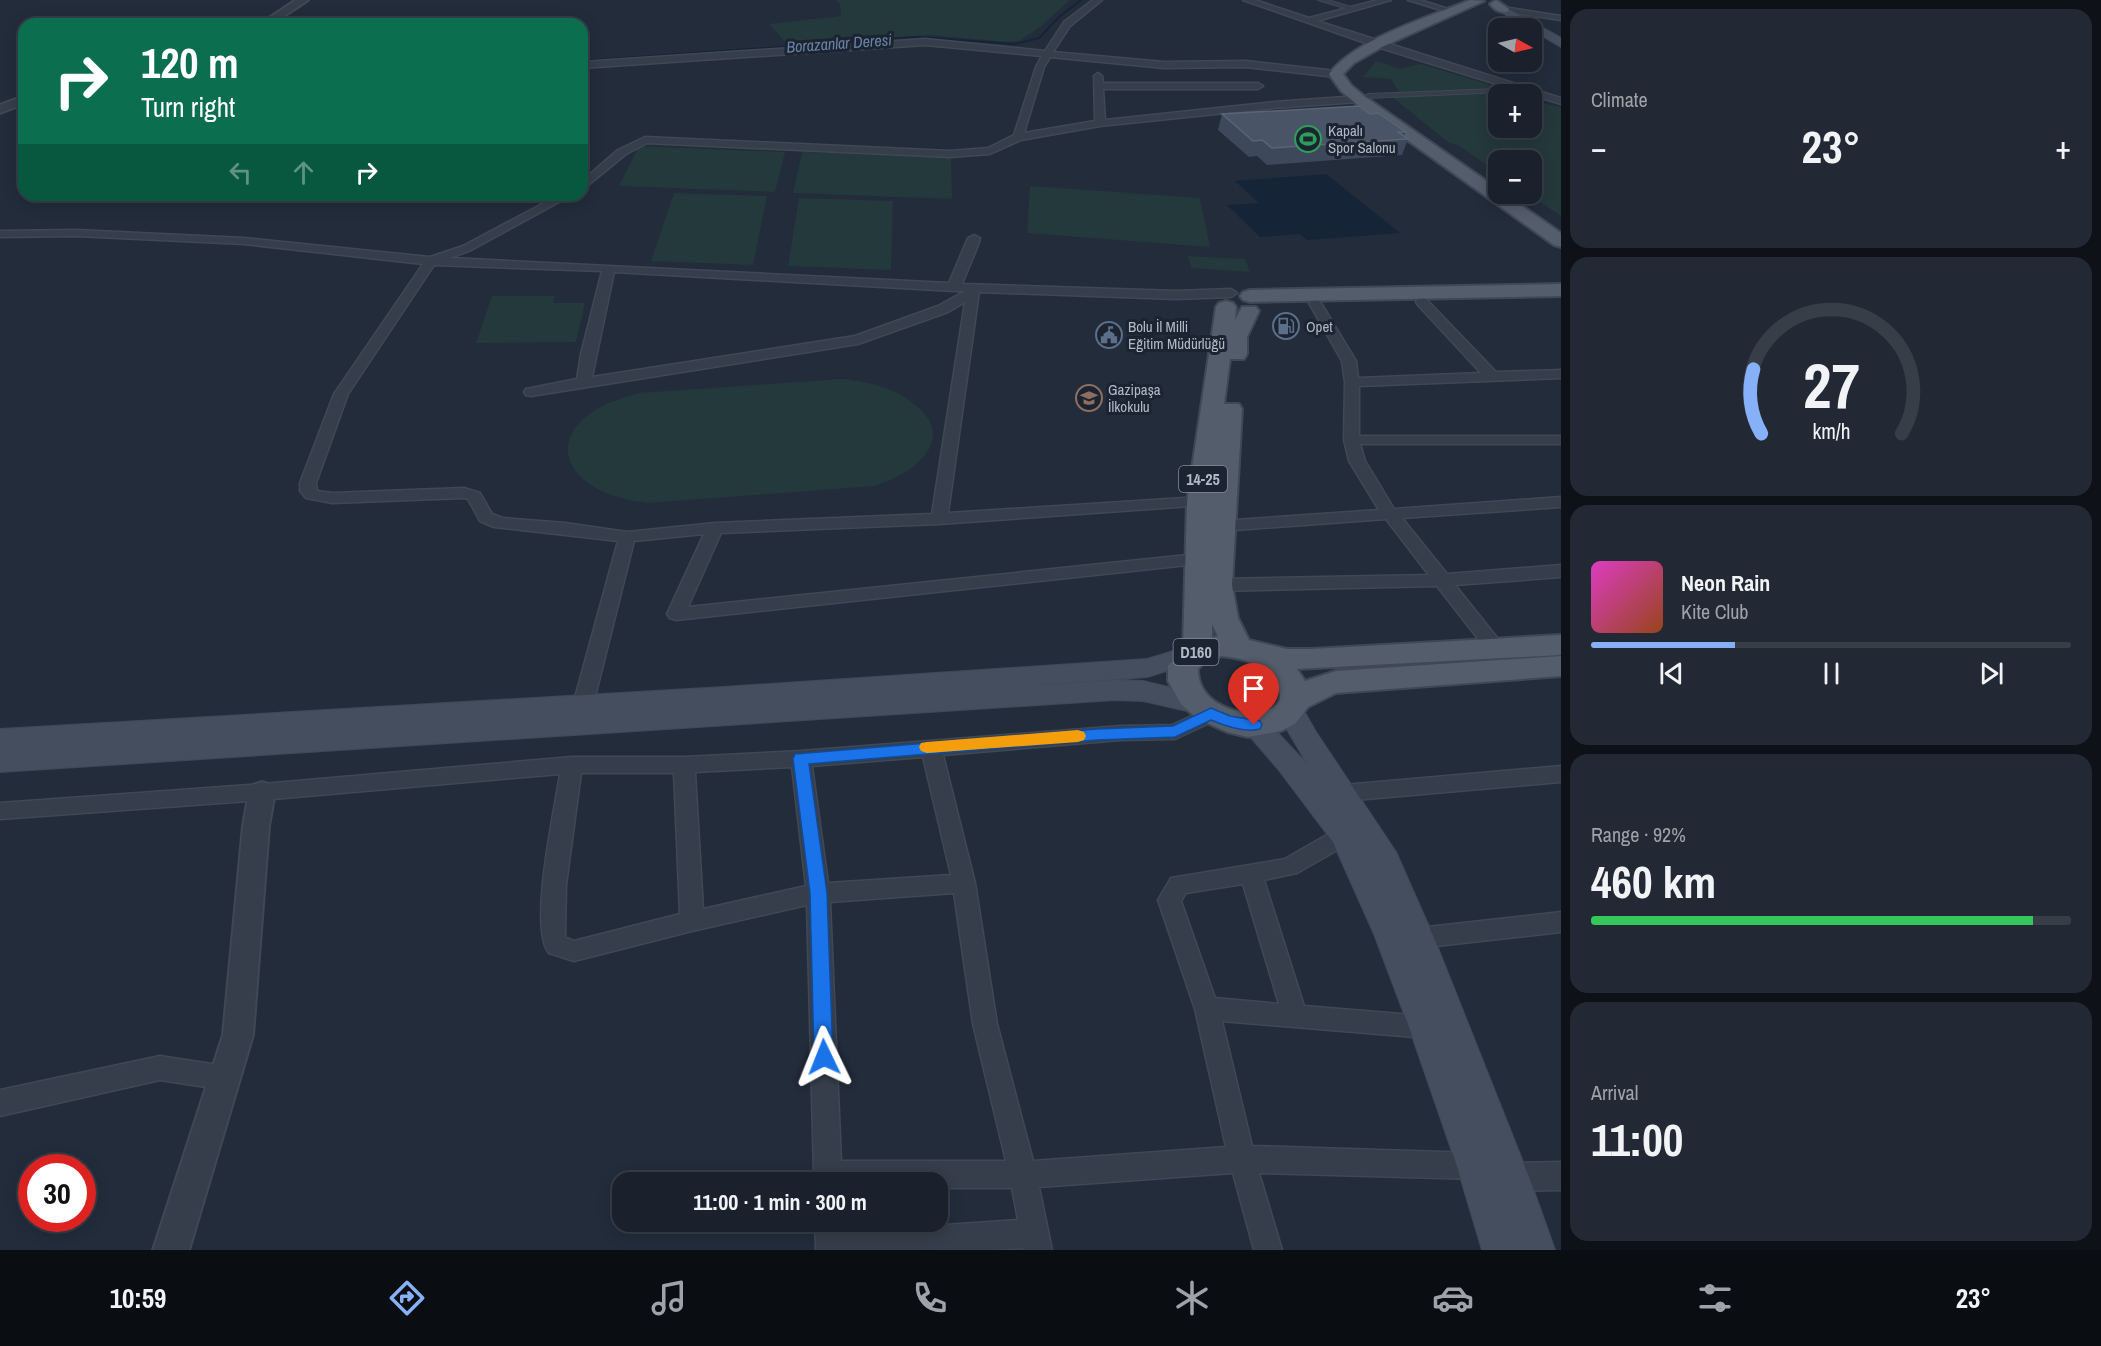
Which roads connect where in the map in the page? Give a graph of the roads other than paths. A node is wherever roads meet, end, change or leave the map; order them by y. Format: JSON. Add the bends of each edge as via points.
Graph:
{"nodes":[{"id":1,"x":303,"y":0,"type":"edge"},
{"id":2,"x":1098,"y":0,"type":"edge"},
{"id":3,"x":1247,"y":0,"type":"edge"},
{"id":4,"x":1321,"y":0,"type":"edge"},
{"id":5,"x":1388,"y":0,"type":"edge"},
{"id":6,"x":1413,"y":0,"type":"edge"},
{"id":7,"x":1490,"y":3,"type":"edge"},
{"id":8,"x":1355,"y":9,"type":"junction"},
{"id":9,"x":1454,"y":12,"type":"junction"},
{"id":10,"x":274,"y":18,"type":"edge"},
{"id":11,"x":1513,"y":18,"type":"edge"},
{"id":12,"x":1561,"y":18,"type":"edge"},
{"id":13,"x":1309,"y":21,"type":"junction"},
{"id":14,"x":1542,"y":36,"type":"edge"},
{"id":15,"x":1561,"y":43,"type":"edge"},
{"id":16,"x":1377,"y":44,"type":"junction"},
{"id":17,"x":1393,"y":48,"type":"junction"},
{"id":18,"x":1561,"y":48,"type":"edge"},
{"id":19,"x":1047,"y":54,"type":"junction"},
{"id":20,"x":1100,"y":60,"type":"junction"},
{"id":21,"x":1246,"y":64,"type":"junction"},
{"id":22,"x":588,"y":65,"type":"edge"},
{"id":23,"x":1336,"y":74,"type":"junction"},
{"id":24,"x":1507,"y":84,"type":"edge"},
{"id":25,"x":1098,"y":86,"type":"junction"},
{"id":26,"x":1258,"y":86,"type":"junction"},
{"id":27,"x":1488,"y":92,"type":"edge"},
{"id":28,"x":1542,"y":95,"type":"edge"},
{"id":29,"x":1364,"y":98,"type":"junction"},
{"id":30,"x":1561,"y":101,"type":"edge"},
{"id":31,"x":18,"y":102,"type":"edge"},
{"id":32,"x":1274,"y":105,"type":"junction"},
{"id":33,"x":18,"y":106,"type":"edge"},
{"id":34,"x":2,"y":108,"type":"edge"},
{"id":35,"x":1100,"y":123,"type":"junction"},
{"id":36,"x":1018,"y":137,"type":"junction"},
{"id":37,"x":1488,"y":179,"type":"edge"},
{"id":38,"x":588,"y":182,"type":"edge"},
{"id":39,"x":556,"y":201,"type":"edge"},
{"id":40,"x":1524,"y":204,"type":"edge"},
{"id":41,"x":1561,"y":229,"type":"edge"},
{"id":42,"x":0,"y":234,"type":"edge"},
{"id":43,"x":974,"y":238,"type":"dead end"},
{"id":44,"x":1561,"y":240,"type":"edge"},
{"id":45,"x":431,"y":261,"type":"junction"},
{"id":46,"x":609,"y":268,"type":"junction"},
{"id":47,"x":954,"y":287,"type":"junction"},
{"id":48,"x":972,"y":290,"type":"junction"},
{"id":49,"x":1561,"y":290,"type":"edge"},
{"id":50,"x":1561,"y":299,"type":"edge"},
{"id":51,"x":1422,"y":302,"type":"junction"},
{"id":52,"x":1240,"y":303,"type":"junction"},
{"id":53,"x":1315,"y":303,"type":"junction"},
{"id":54,"x":1561,"y":374,"type":"edge"},
{"id":55,"x":1492,"y":376,"type":"junction"},
{"id":56,"x":585,"y":382,"type":"junction"},
{"id":57,"x":1352,"y":382,"type":"junction"},
{"id":58,"x":531,"y":393,"type":"dead end"},
{"id":59,"x":1351,"y":440,"type":"junction"},
{"id":60,"x":1561,"y":440,"type":"edge"},
{"id":61,"x":1200,"y":502,"type":"junction"},
{"id":62,"x":1561,"y":502,"type":"edge"},
{"id":63,"x":1389,"y":513,"type":"junction"},
{"id":64,"x":939,"y":519,"type":"junction"},
{"id":65,"x":1221,"y":526,"type":"junction"},
{"id":66,"x":715,"y":528,"type":"junction"},
{"id":67,"x":627,"y":537,"type":"junction"},
{"id":68,"x":1197,"y":559,"type":"junction"},
{"id":69,"x":1561,"y":571,"type":"edge"},
{"id":70,"x":1442,"y":580,"type":"junction"},
{"id":71,"x":1218,"y":585,"type":"junction"},
{"id":72,"x":1561,"y":645,"type":"edge"},
{"id":73,"x":1497,"y":649,"type":"junction"},
{"id":74,"x":1248,"y":650,"type":"junction"},
{"id":75,"x":1193,"y":654,"type":"junction"},
{"id":76,"x":1561,"y":666,"type":"edge"},
{"id":77,"x":583,"y":705,"type":"junction"},
{"id":78,"x":1293,"y":706,"type":"junction"},
{"id":79,"x":1203,"y":709,"type":"junction"},
{"id":80,"x":1254,"y":725,"type":"junction"},
{"id":81,"x":0,"y":740,"type":"edge"},
{"id":82,"x":932,"y":747,"type":"junction"},
{"id":83,"x":801,"y":759,"type":"junction"},
{"id":84,"x":0,"y":761,"type":"edge"},
{"id":85,"x":572,"y":765,"type":"junction"},
{"id":86,"x":684,"y":765,"type":"junction"},
{"id":87,"x":1561,"y":774,"type":"edge"},
{"id":88,"x":262,"y":792,"type":"junction"},
{"id":89,"x":1344,"y":793,"type":"junction"},
{"id":90,"x":0,"y":811,"type":"edge"},
{"id":91,"x":1345,"y":835,"type":"junction"},
{"id":92,"x":1251,"y":873,"type":"junction"},
{"id":93,"x":964,"y":883,"type":"junction"},
{"id":94,"x":818,"y":893,"type":"junction"},
{"id":95,"x":692,"y":921,"type":"junction"},
{"id":96,"x":1561,"y":922,"type":"edge"},
{"id":97,"x":1418,"y":938,"type":"junction"},
{"id":98,"x":1207,"y":1009,"type":"junction"},
{"id":99,"x":1295,"y":1016,"type":"junction"},
{"id":100,"x":1426,"y":1027,"type":"junction"},
{"id":101,"x":225,"y":1078,"type":"junction"},
{"id":102,"x":0,"y":1103,"type":"edge"},
{"id":103,"x":1242,"y":1159,"type":"junction"},
{"id":104,"x":1476,"y":1166,"type":"junction"},
{"id":105,"x":828,"y":1172,"type":"edge"},
{"id":106,"x":1023,"y":1175,"type":"junction"},
{"id":107,"x":948,"y":1176,"type":"edge"},
{"id":108,"x":1561,"y":1176,"type":"edge"},
{"id":109,"x":1510,"y":1177,"type":"junction"},
{"id":110,"x":830,"y":1239,"type":"edge"},
{"id":111,"x":1037,"y":1242,"type":"edge"},
{"id":112,"x":171,"y":1250,"type":"edge"},
{"id":113,"x":1268,"y":1250,"type":"edge"},
{"id":114,"x":1502,"y":1250,"type":"edge"},
{"id":115,"x":1535,"y":1250,"type":"edge"}],
"edges":[{"from":1,"to":10,"type":"street"},
{"from":2,"to":19,"type":"street","via":[[1068,24]]},
{"from":3,"to":13,"type":"street"},
{"from":4,"to":8,"type":"street"},
{"from":5,"to":8,"type":"street"},
{"from":6,"to":9,"type":"street"},
{"from":7,"to":9,"type":"main road"},
{"from":7,"to":11,"type":"main road"},
{"from":7,"to":12,"type":"street"},
{"from":7,"to":15,"type":"main road"},
{"from":7,"to":17,"type":"main road"},
{"from":8,"to":13,"type":"street"},
{"from":9,"to":16,"type":"main road"},
{"from":13,"to":16,"type":"street"},
{"from":14,"to":18,"type":"main road"},
{"from":16,"to":17,"type":"street"},
{"from":16,"to":23,"type":"main road","via":[[1349,60]]},
{"from":17,"to":24,"type":"street"},
{"from":17,"to":29,"type":"main road","via":[[1356,68],[1353,76]]},
{"from":19,"to":20,"type":"street"},
{"from":19,"to":22,"type":"street","via":[[925,42]]},
{"from":19,"to":36,"type":"street"},
{"from":20,"to":21,"type":"street","via":[[1164,65]]},
{"from":20,"to":25,"type":"street"},
{"from":21,"to":23,"type":"street"},
{"from":21,"to":26,"type":"street"},
{"from":23,"to":29,"type":"main road","via":[[1346,88]]},
{"from":25,"to":26,"type":"street"},
{"from":25,"to":35,"type":"street"},
{"from":26,"to":32,"type":"street"},
{"from":27,"to":29,"type":"street"},
{"from":28,"to":30,"type":"street"},
{"from":29,"to":32,"type":"street"},
{"from":29,"to":37,"type":"main road"},
{"from":29,"to":44,"type":"main road"},
{"from":31,"to":34,"type":"street"},
{"from":32,"to":35,"type":"street"},
{"from":33,"to":34,"type":"street"},
{"from":35,"to":36,"type":"street"},
{"from":36,"to":38,"type":"street","via":[[990,151],[950,154],[645,140],[622,152]]},
{"from":39,"to":45,"type":"street","via":[[467,248]]},
{"from":40,"to":41,"type":"main road"},
{"from":42,"to":45,"type":"street","via":[[76,233],[244,241]]},
{"from":43,"to":47,"type":"street"},
{"from":45,"to":46,"type":"street"},
{"from":45,"to":67,"type":"street","via":[[341,394],[308,491],[332,498],[464,492],[474,496],[486,518],[500,523]]},
{"from":46,"to":47,"type":"street"},
{"from":46,"to":56,"type":"street"},
{"from":47,"to":48,"type":"street"},
{"from":48,"to":52,"type":"street","via":[[1176,295]]},
{"from":48,"to":56,"type":"street","via":[[943,309],[858,340]]},
{"from":48,"to":64,"type":"street"},
{"from":49,"to":52,"type":"main road"},
{"from":50,"to":51,"type":"main road"},
{"from":51,"to":53,"type":"main road"},
{"from":51,"to":55,"type":"street"},
{"from":52,"to":53,"type":"main road"},
{"from":52,"to":61,"type":"main road","number":"14-25"},
{"from":52,"to":65,"type":"main road","number":"14-25"},
{"from":53,"to":57,"type":"street","via":[[1349,361]]},
{"from":54,"to":55,"type":"street"},
{"from":55,"to":57,"type":"street"},
{"from":56,"to":58,"type":"street"},
{"from":57,"to":59,"type":"street"},
{"from":59,"to":60,"type":"street"},
{"from":59,"to":63,"type":"street","via":[[1357,461]]},
{"from":61,"to":64,"type":"street"},
{"from":61,"to":68,"type":"main road","number":"14-25"},
{"from":62,"to":63,"type":"street"},
{"from":63,"to":65,"type":"street"},
{"from":63,"to":70,"type":"street"},
{"from":64,"to":66,"type":"street"},
{"from":65,"to":71,"type":"main road","number":"14-25"},
{"from":66,"to":67,"type":"street"},
{"from":66,"to":68,"type":"street","via":[[676,614]]},
{"from":67,"to":77,"type":"street"},
{"from":68,"to":75,"type":"main road","number":"14-25"},
{"from":69,"to":70,"type":"street"},
{"from":70,"to":71,"type":"street"},
{"from":70,"to":73,"type":"street"},
{"from":71,"to":74,"type":"main road","number":"14-25","via":[[1225,625]]},
{"from":72,"to":73,"type":"main road"},
{"from":73,"to":74,"type":"main road","via":[[1311,659],[1287,659]]},
{"from":74,"to":75,"type":"main road","number":"D160","via":[[1220,645]]},
{"from":74,"to":78,"type":"main road","via":[[1274,663],[1287,675],[1294,688]]},
{"from":75,"to":77,"type":"main road","via":[[1147,668]]},
{"from":75,"to":79,"type":"main road","number":"D160","via":[[1182,666],[1181,679],[1186,691]]},
{"from":76,"to":78,"type":"main road","via":[[1336,682],[1321,686]]},
{"from":77,"to":81,"type":"main road"},
{"from":78,"to":80,"type":"main road","via":[[1280,719]]},
{"from":78,"to":89,"type":"main road","via":[[1306,740]]},
{"from":79,"to":80,"type":"main road","via":[[1228,721]]},
{"from":79,"to":82,"type":"street","via":[[1175,732]]},
{"from":79,"to":84,"type":"main road","via":[[1143,691],[1115,690]]},
{"from":80,"to":91,"type":"main road","via":[[1288,761]]},
{"from":82,"to":83,"type":"street"},
{"from":82,"to":93,"type":"street"},
{"from":83,"to":86,"type":"street"},
{"from":83,"to":94,"type":"street"},
{"from":85,"to":86,"type":"street"},
{"from":85,"to":88,"type":"street"},
{"from":85,"to":95,"type":"street","via":[[552,912],[553,939],[559,947],[574,951]]},
{"from":86,"to":95,"type":"street"},
{"from":87,"to":89,"type":"street"},
{"from":88,"to":90,"type":"street"},
{"from":88,"to":101,"type":"street","via":[[238,1035]]},
{"from":89,"to":97,"type":"main road","via":[[1381,852]]},
{"from":91,"to":92,"type":"street","via":[[1289,867]]},
{"from":91,"to":100,"type":"main road"},
{"from":92,"to":98,"type":"street","via":[[1179,885],[1169,900]]},
{"from":92,"to":99,"type":"street"},
{"from":93,"to":94,"type":"street"},
{"from":93,"to":106,"type":"street","via":[[985,1024]]},
{"from":94,"to":95,"type":"street"},
{"from":94,"to":105,"type":"street"},
{"from":96,"to":97,"type":"street"},
{"from":97,"to":109,"type":"main road"},
{"from":98,"to":99,"type":"street"},
{"from":98,"to":103,"type":"street"},
{"from":99,"to":100,"type":"street"},
{"from":100,"to":104,"type":"main road"},
{"from":101,"to":102,"type":"street","via":[[160,1068]]},
{"from":101,"to":112,"type":"street"},
{"from":103,"to":104,"type":"street"},
{"from":103,"to":106,"type":"street"},
{"from":103,"to":113,"type":"street"},
{"from":104,"to":114,"type":"main road"},
{"from":106,"to":107,"type":"street"},
{"from":106,"to":111,"type":"street"},
{"from":108,"to":109,"type":"street"},
{"from":109,"to":115,"type":"main road"},
{"from":110,"to":111,"type":"street"}]}
